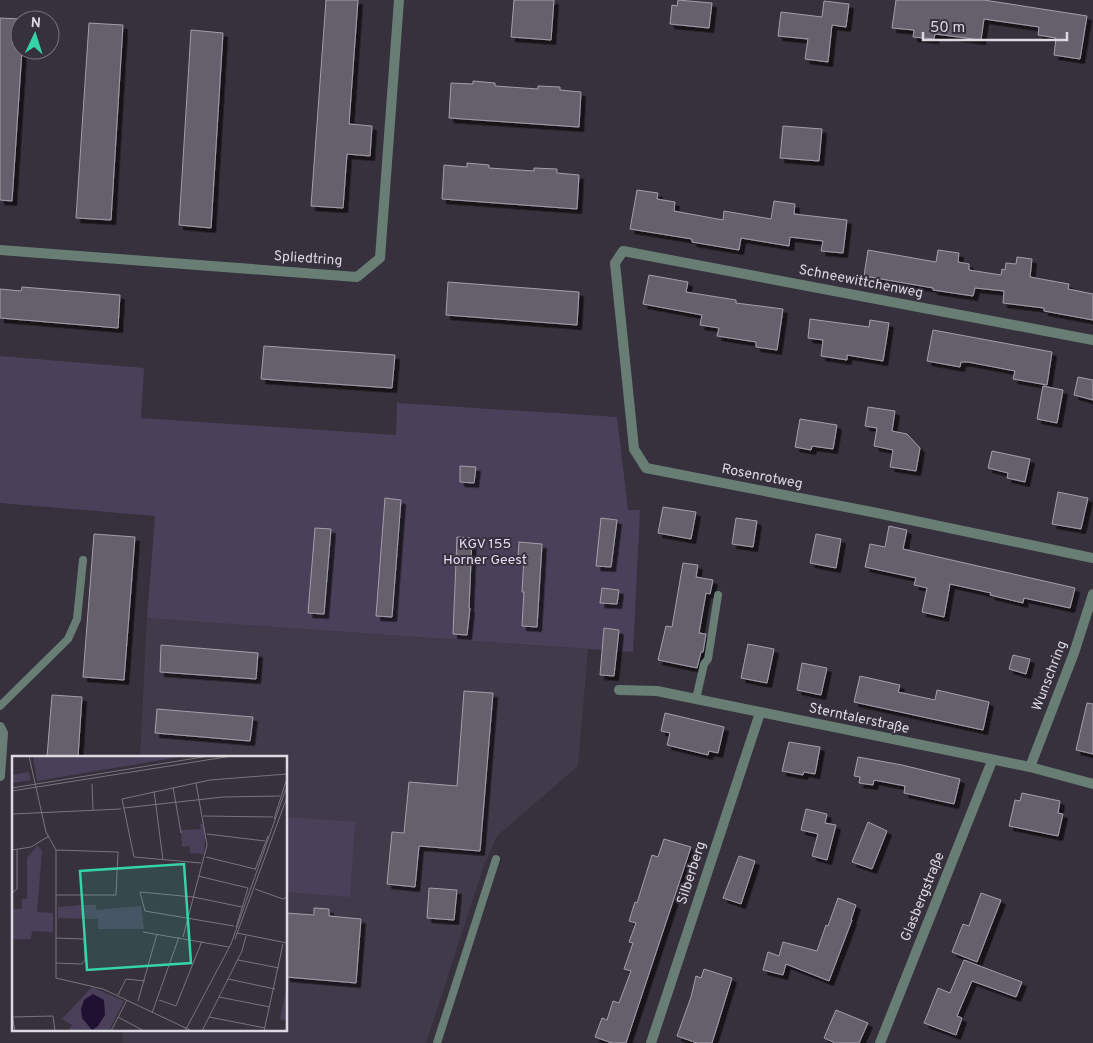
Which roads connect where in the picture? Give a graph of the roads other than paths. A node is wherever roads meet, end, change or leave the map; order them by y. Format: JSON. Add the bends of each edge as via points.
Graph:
{"nodes":[{"id":1,"x":398,"y":0,"type":"edge"},
{"id":2,"x":0,"y":250,"type":"edge"},
{"id":3,"x":623,"y":251,"type":"joint"},
{"id":4,"x":1093,"y":340,"type":"edge"},
{"id":5,"x":1093,"y":558,"type":"edge"},
{"id":6,"x":83,"y":560,"type":"dead end"},
{"id":7,"x":1093,"y":594,"type":"edge"},
{"id":8,"x":718,"y":595,"type":"dead end"},
{"id":9,"x":619,"y":690,"type":"dead end"},
{"id":10,"x":696,"y":699,"type":"junction"},
{"id":11,"x":0,"y":706,"type":"edge"},
{"id":12,"x":760,"y":712,"type":"junction"},
{"id":13,"x":0,"y":727,"type":"edge"},
{"id":14,"x":992,"y":761,"type":"junction"},
{"id":15,"x":1030,"y":767,"type":"junction"},
{"id":16,"x":0,"y":776,"type":"edge"},
{"id":17,"x":1093,"y":784,"type":"edge"},
{"id":18,"x":496,"y":860,"type":"dead end"},
{"id":19,"x":437,"y":1043,"type":"edge"},
{"id":20,"x":651,"y":1043,"type":"edge"},
{"id":21,"x":880,"y":1043,"type":"edge"}],
"edges":[{"from":1,"to":2,"type":"street","name":"Spliedtring","via":[[380,258],[357,277]]},
{"from":3,"to":4,"type":"street","name":"Schneewittchenweg"},
{"from":3,"to":5,"type":"street","name":"Rosenrotweg","via":[[616,263],[634,449],[646,468]]},
{"from":6,"to":11,"type":"lane","via":[[76,619],[68,639]]},
{"from":7,"to":15,"type":"street","name":"Wunschring"},
{"from":8,"to":10,"type":"lane","via":[[708,659]]},
{"from":9,"to":10,"type":"street","name":"Sterntalerstraße","via":[[657,691]]},
{"from":10,"to":12,"type":"street","name":"Sterntalerstraße"},
{"from":12,"to":14,"type":"street","name":"Sterntalerstraße"},
{"from":12,"to":20,"type":"street","name":"Silberberg"},
{"from":13,"to":16,"type":"street","via":[[3,733]]},
{"from":14,"to":15,"type":"street","name":"Sterntalerstraße"},
{"from":14,"to":21,"type":"street","name":"Glasbergstraße"},
{"from":15,"to":17,"type":"street","name":"Sterntalerstraße"},
{"from":18,"to":19,"type":"lane"}]}
